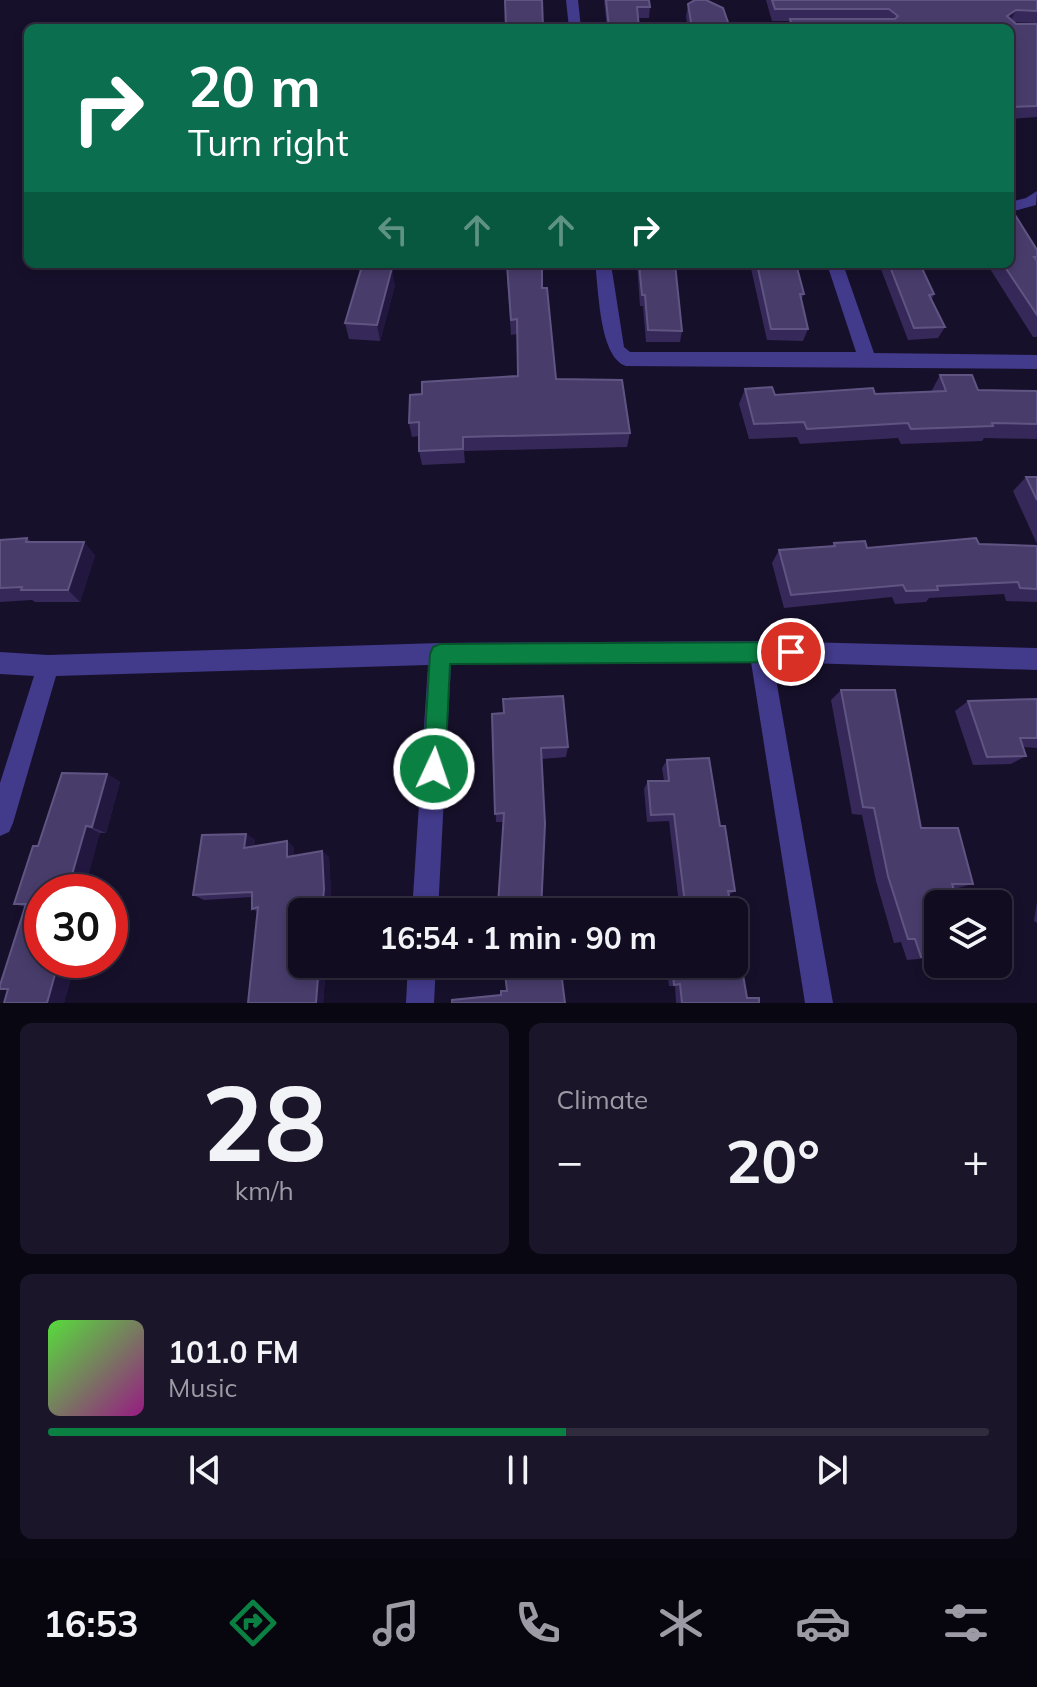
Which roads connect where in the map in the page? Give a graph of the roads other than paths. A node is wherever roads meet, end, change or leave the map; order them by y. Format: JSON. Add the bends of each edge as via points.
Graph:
{"nodes":[{"id":1,"x":572,"y":0,"type":"edge"},
{"id":2,"x":575,"y":24,"type":"edge"},
{"id":3,"x":1035,"y":204,"type":"edge"},
{"id":4,"x":1014,"y":207,"type":"edge"},
{"id":5,"x":604,"y":268,"type":"edge"},
{"id":6,"x":836,"y":268,"type":"edge"},
{"id":7,"x":867,"y":359,"type":"junction"},
{"id":8,"x":1037,"y":362,"type":"edge"},
{"id":9,"x":760,"y":651,"type":"junction"},
{"id":10,"x":440,"y":654,"type":"junction"},
{"id":11,"x":1037,"y":659,"type":"edge"},
{"id":12,"x":0,"y":663,"type":"edge"},
{"id":13,"x":48,"y":666,"type":"junction"},
{"id":14,"x":0,"y":823,"type":"edge"},
{"id":15,"x":426,"y":898,"type":"edge"},
{"id":16,"x":421,"y":978,"type":"edge"},
{"id":17,"x":420,"y":1003,"type":"edge"},
{"id":18,"x":819,"y":1003,"type":"edge"}],
"edges":[{"from":1,"to":2,"type":"street"},
{"from":3,"to":4,"type":"street"},
{"from":5,"to":7,"type":"street","via":[[616,349],[626,359]]},
{"from":6,"to":7,"type":"street"},
{"from":7,"to":8,"type":"street"},
{"from":9,"to":10,"type":"street"},
{"from":9,"to":11,"type":"street"},
{"from":9,"to":18,"type":"street"},
{"from":10,"to":13,"type":"street"},
{"from":10,"to":15,"type":"street"},
{"from":12,"to":13,"type":"street"},
{"from":13,"to":14,"type":"street"},
{"from":16,"to":17,"type":"street"}]}
